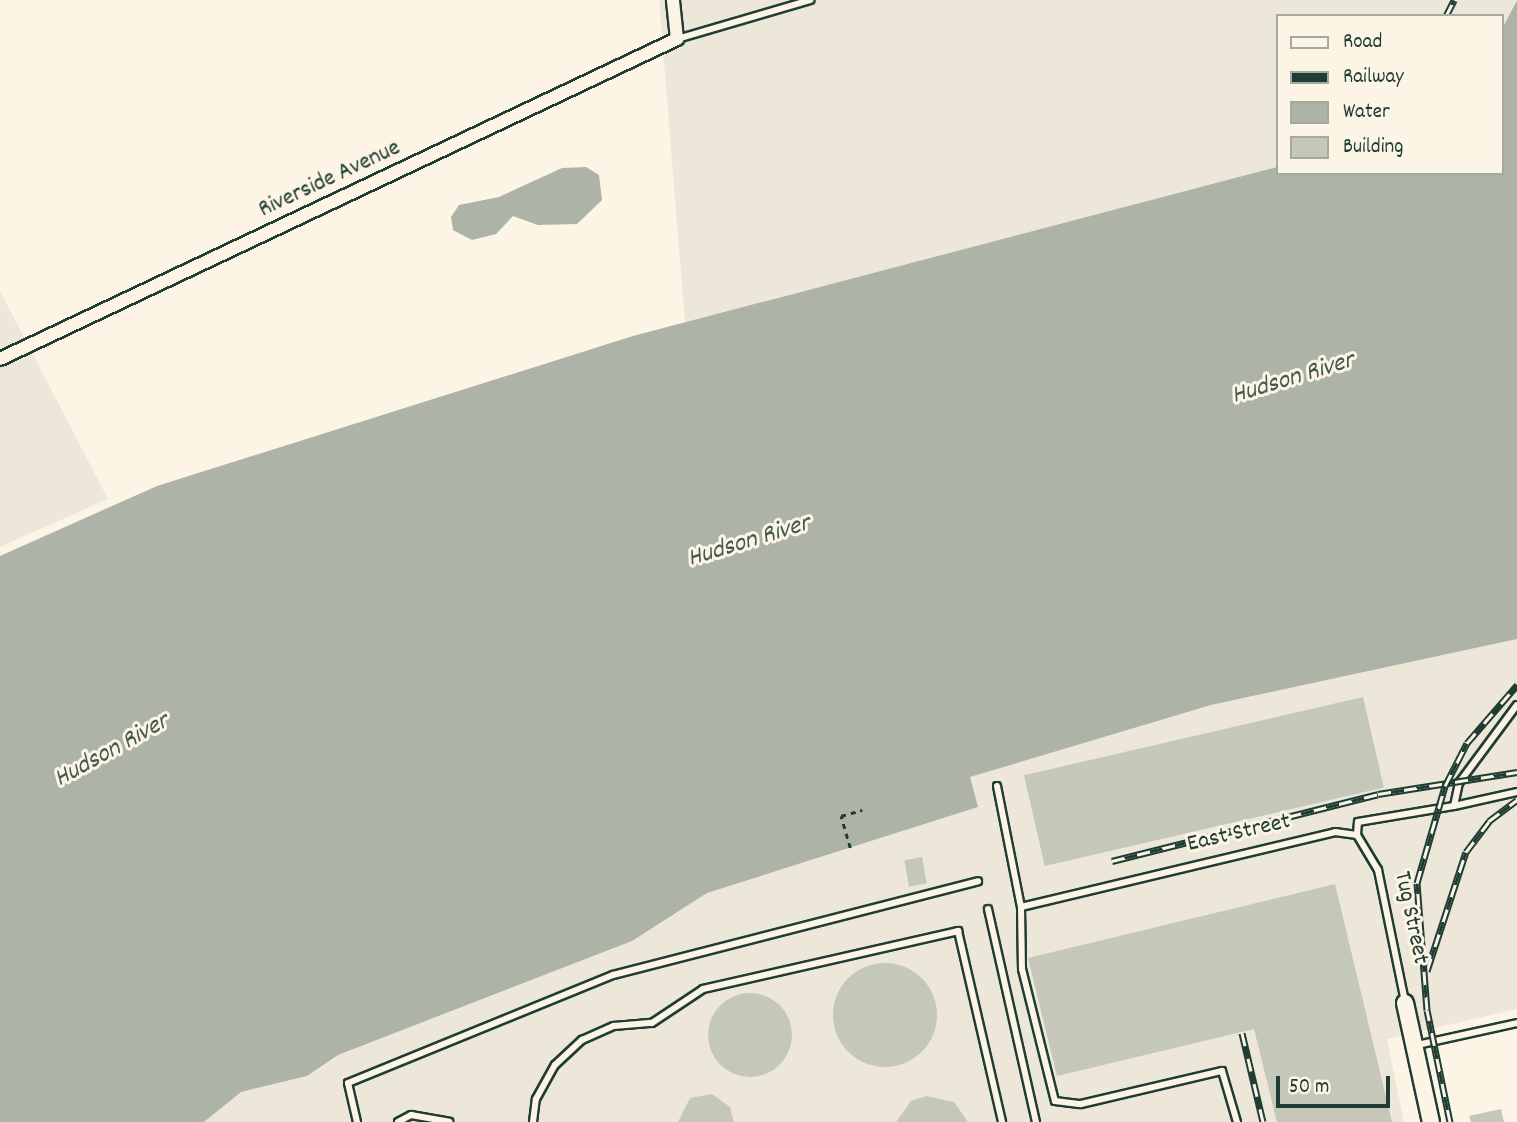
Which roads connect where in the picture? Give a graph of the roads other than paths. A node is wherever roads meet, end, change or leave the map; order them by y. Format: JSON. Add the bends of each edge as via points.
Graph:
{"nodes":[{"id":1,"x":673,"y":0,"type":"edge"},
{"id":2,"x":810,"y":0,"type":"edge"},
{"id":3,"x":677,"y":39,"type":"junction"},
{"id":4,"x":0,"y":359,"type":"edge"},
{"id":5,"x":1517,"y":705,"type":"edge"},
{"id":6,"x":997,"y":786,"type":"dead end"},
{"id":7,"x":1517,"y":792,"type":"edge"},
{"id":8,"x":1454,"y":806,"type":"junction"},
{"id":9,"x":1357,"y":835,"type":"junction"},
{"id":10,"x":978,"y":881,"type":"dead end"},
{"id":11,"x":1021,"y":907,"type":"junction"},
{"id":12,"x":988,"y":909,"type":"dead end"},
{"id":13,"x":1405,"y":1000,"type":"joint"},
{"id":14,"x":1517,"y":1023,"type":"edge"},
{"id":15,"x":1417,"y":1045,"type":"junction"},
{"id":16,"x":357,"y":1122,"type":"edge"},
{"id":17,"x":398,"y":1122,"type":"edge"},
{"id":18,"x":449,"y":1122,"type":"edge"},
{"id":19,"x":533,"y":1122,"type":"edge"},
{"id":20,"x":1002,"y":1122,"type":"edge"},
{"id":21,"x":1036,"y":1122,"type":"edge"},
{"id":22,"x":1237,"y":1122,"type":"edge"},
{"id":23,"x":1432,"y":1122,"type":"edge"}],
"edges":[{"from":1,"to":3,"type":"street"},
{"from":2,"to":3,"type":"lane","name":"Riverside Avenue"},
{"from":3,"to":4,"type":"street","name":"Riverside Avenue"},
{"from":5,"to":8,"type":"lane","via":[[1459,783]]},
{"from":6,"to":11,"type":"lane"},
{"from":7,"to":8,"type":"lane"},
{"from":8,"to":9,"type":"lane","via":[[1358,822]]},
{"from":9,"to":11,"type":"lane","name":"East Street","via":[[1335,832]]},
{"from":9,"to":13,"type":"lane","name":"Tug Street","via":[[1369,848]]},
{"from":10,"to":16,"type":"lane","via":[[600,980],[348,1083]]},
{"from":11,"to":22,"type":"lane","via":[[1022,969],[1055,1101],[1081,1104],[1222,1072]]},
{"from":12,"to":21,"type":"lane"},
{"from":13,"to":15,"type":"street","name":"Tug Street"},
{"from":14,"to":15,"type":"lane"},
{"from":15,"to":23,"type":"street","name":"Tug Street"},
{"from":17,"to":18,"type":"lane","via":[[411,1115]]},
{"from":19,"to":20,"type":"lane","via":[[536,1099],[555,1065],[582,1040],[614,1026],[652,1023],[703,989],[958,931]]}]}
